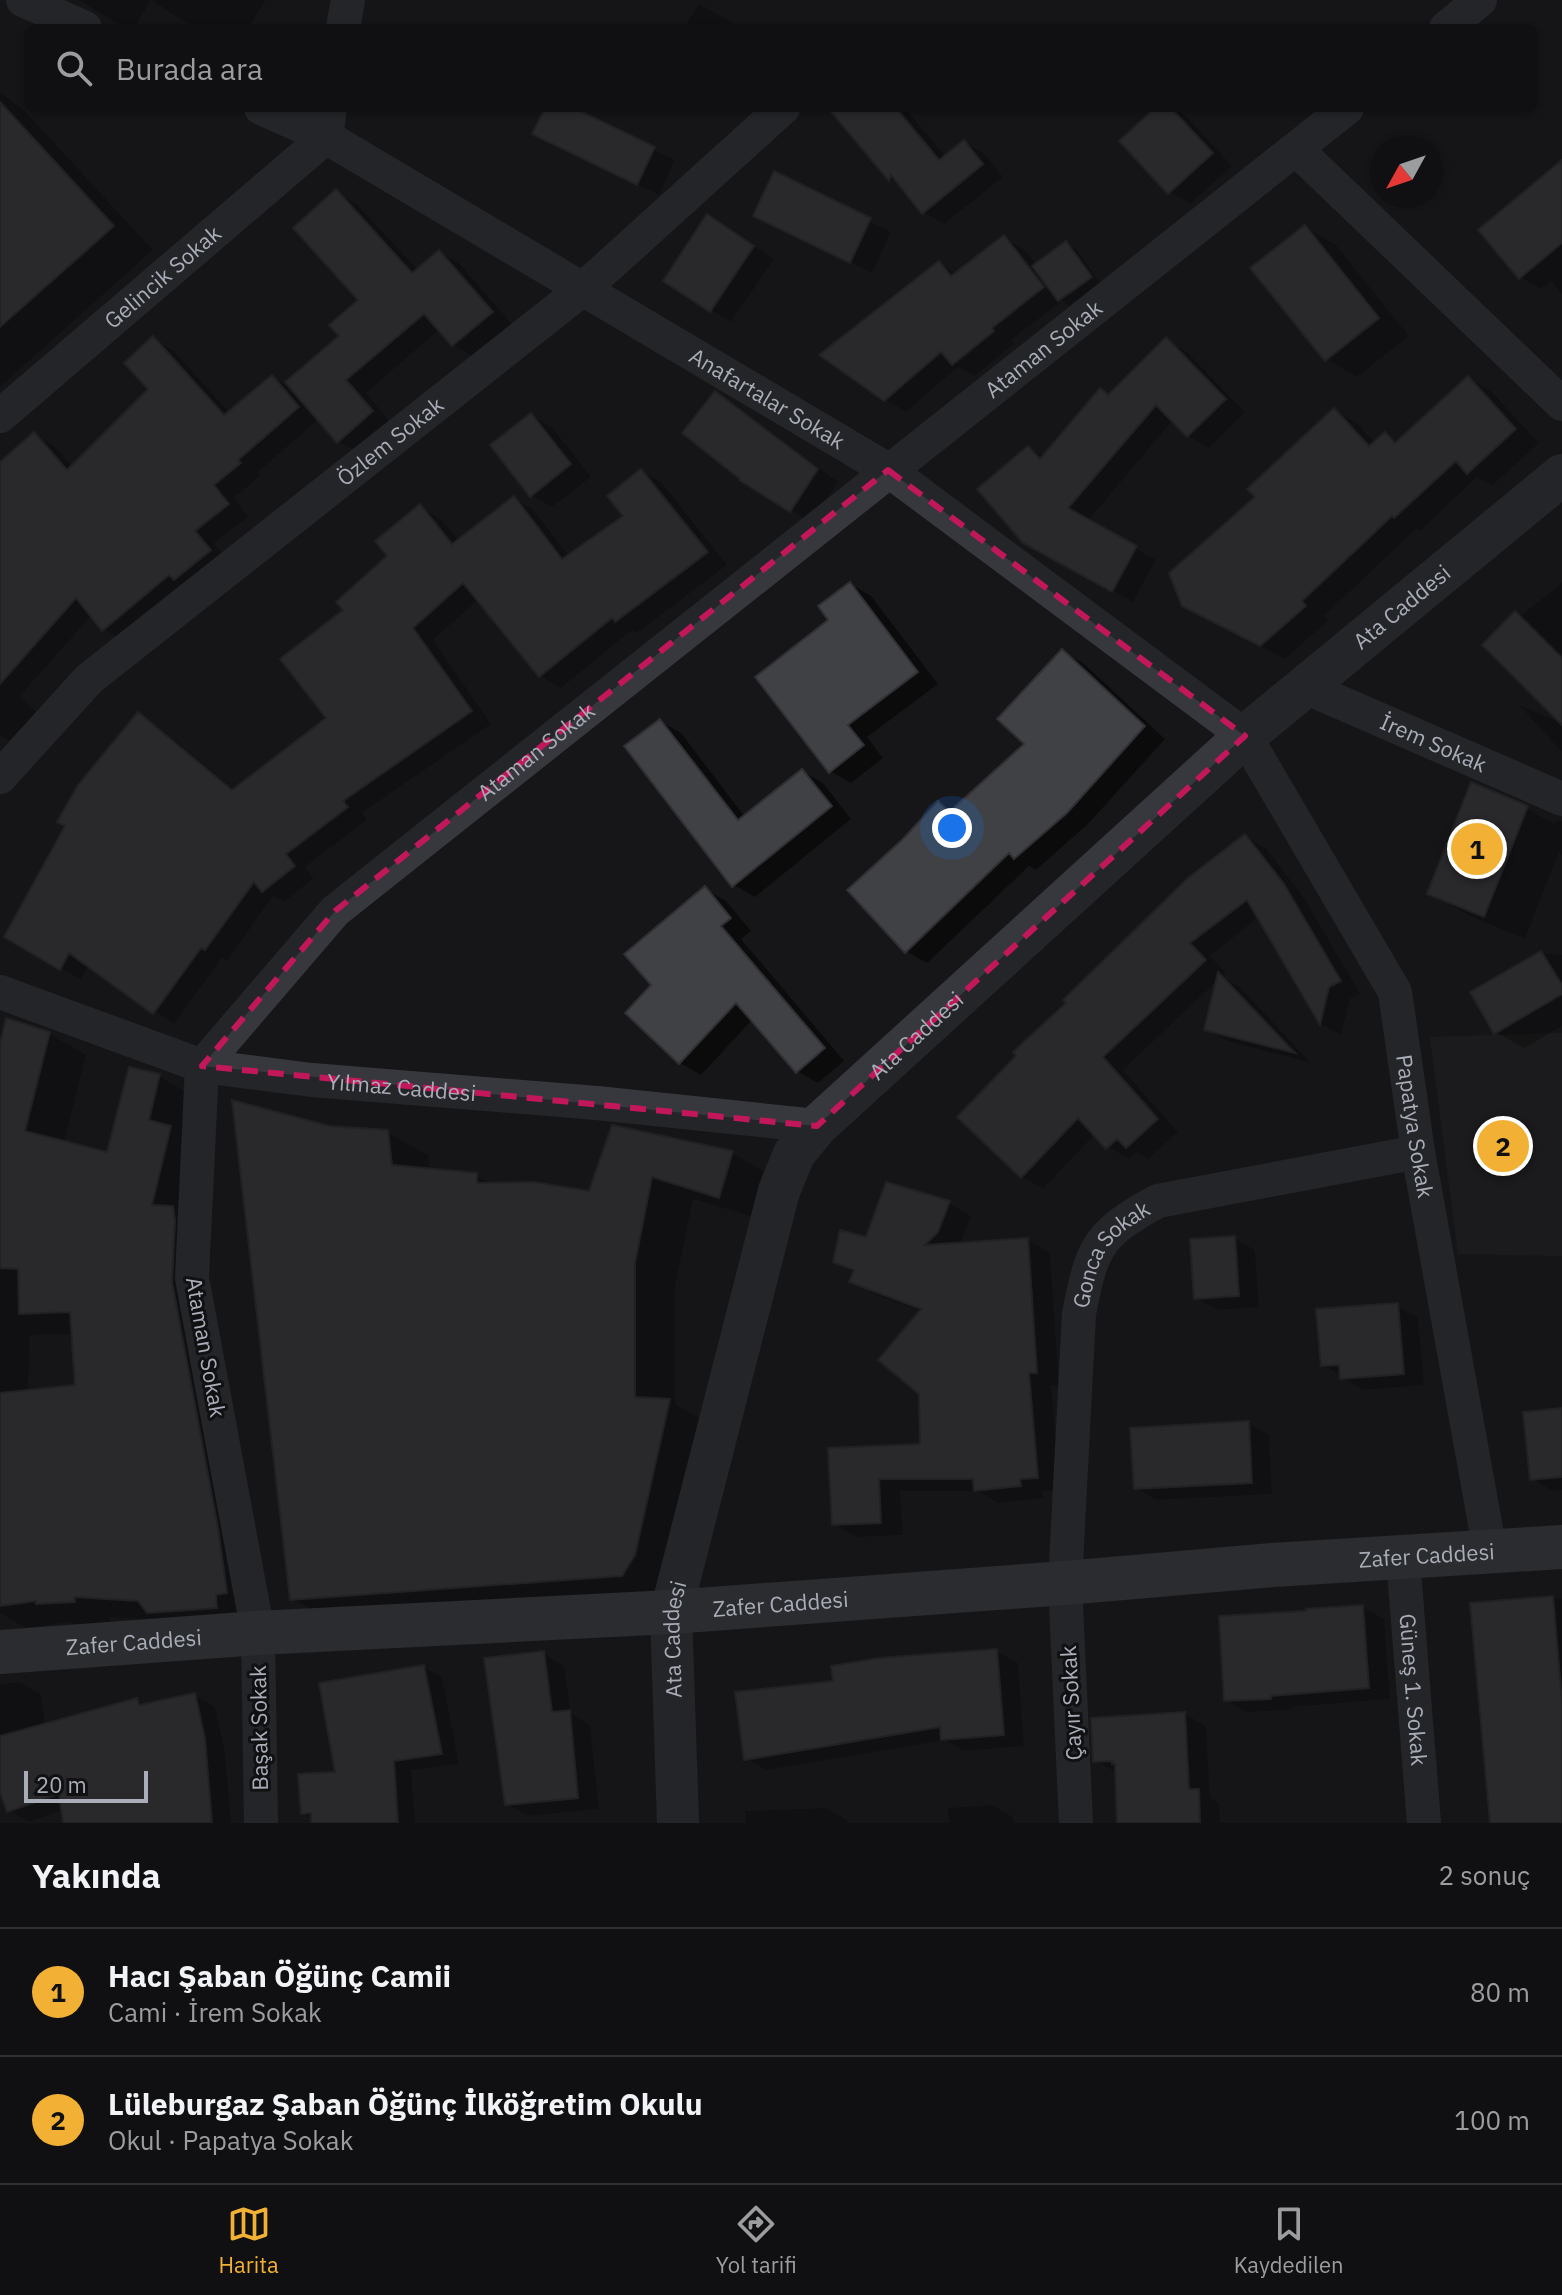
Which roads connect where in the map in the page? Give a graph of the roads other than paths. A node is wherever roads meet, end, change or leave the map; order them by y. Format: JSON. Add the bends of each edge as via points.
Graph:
{"nodes":[{"id":1,"x":23,"y":0,"type":"edge"},
{"id":2,"x":348,"y":0,"type":"edge"},
{"id":3,"x":1480,"y":0,"type":"edge"},
{"id":4,"x":76,"y":24,"type":"edge"},
{"id":5,"x":344,"y":24,"type":"edge"},
{"id":6,"x":1451,"y":24,"type":"edge"},
{"id":7,"x":279,"y":112,"type":"edge"},
{"id":8,"x":779,"y":112,"type":"edge"},
{"id":9,"x":1342,"y":112,"type":"edge"},
{"id":10,"x":328,"y":123,"type":"edge"},
{"id":11,"x":1296,"y":149,"type":"junction"},
{"id":12,"x":583,"y":289,"type":"junction"},
{"id":13,"x":1562,"y":404,"type":"edge"},
{"id":14,"x":0,"y":416,"type":"edge"},
{"id":15,"x":888,"y":470,"type":"junction"},
{"id":16,"x":1562,"y":475,"type":"edge"},
{"id":17,"x":1305,"y":687,"type":"junction"},
{"id":18,"x":1245,"y":736,"type":"junction"},
{"id":19,"x":0,"y":777,"type":"edge"},
{"id":20,"x":1562,"y":799,"type":"edge"},
{"id":21,"x":0,"y":992,"type":"edge"},
{"id":22,"x":202,"y":1066,"type":"junction"},
{"id":23,"x":817,"y":1126,"type":"junction"},
{"id":24,"x":1418,"y":1152,"type":"junction"},
{"id":25,"x":1562,"y":1547,"type":"edge"},
{"id":26,"x":1490,"y":1551,"type":"junction"},
{"id":27,"x":1403,"y":1558,"type":"junction"},
{"id":28,"x":1065,"y":1583,"type":"junction"},
{"id":29,"x":671,"y":1612,"type":"junction"},
{"id":30,"x":258,"y":1633,"type":"junction"},
{"id":31,"x":0,"y":1652,"type":"edge"},
{"id":32,"x":261,"y":1823,"type":"edge"},
{"id":33,"x":678,"y":1823,"type":"edge"},
{"id":34,"x":1076,"y":1823,"type":"edge"},
{"id":35,"x":1424,"y":1823,"type":"edge"}],
"edges":[{"from":1,"to":4,"type":"street"},
{"from":2,"to":5,"type":"street"},
{"from":3,"to":6,"type":"street"},
{"from":7,"to":10,"type":"street","name":"Anafartalar Sokak"},
{"from":8,"to":12,"type":"street","name":"Özlem Sokak"},
{"from":9,"to":11,"type":"street","name":"Ataman Sokak"},
{"from":10,"to":12,"type":"street","name":"Anafartalar Sokak"},
{"from":10,"to":14,"type":"street","name":"Gelincik Sokak"},
{"from":11,"to":13,"type":"street"},
{"from":11,"to":15,"type":"street","name":"Ataman Sokak"},
{"from":12,"to":15,"type":"street","name":"Anafartalar Sokak"},
{"from":12,"to":19,"type":"street","name":"Özlem Sokak","via":[[89,679]]},
{"from":15,"to":18,"type":"street","name":"Anafartalar Sokak"},
{"from":15,"to":22,"type":"street","name":"Ataman Sokak","via":[[335,911]]},
{"from":16,"to":17,"type":"street","name":"Ata Caddesi"},
{"from":17,"to":18,"type":"street","name":"Ata Caddesi"},
{"from":17,"to":20,"type":"street","name":"İrem Sokak"},
{"from":18,"to":23,"type":"street","name":"Ata Caddesi"},
{"from":18,"to":24,"type":"street","name":"Papatya Sokak","via":[[1395,992]]},
{"from":21,"to":22,"type":"street","name":"Yılmaz Caddesi"},
{"from":22,"to":23,"type":"street","name":"Yılmaz Caddesi"},
{"from":22,"to":30,"type":"street","name":"Ataman Sokak","via":[[192,1278]]},
{"from":23,"to":29,"type":"street","name":"Ata Caddesi","via":[[794,1154],[779,1191]]},
{"from":24,"to":26,"type":"street","name":"Papatya Sokak"},
{"from":24,"to":28,"type":"street","name":"Gonca Sokak","via":[[1158,1201],[1124,1220],[1098,1244],[1079,1314]]},
{"from":25,"to":26,"type":"main road","name":"Zafer Caddesi"},
{"from":26,"to":27,"type":"main road","name":"Zafer Caddesi"},
{"from":27,"to":28,"type":"main road","name":"Zafer Caddesi"},
{"from":27,"to":35,"type":"street","name":"Güneş 1. Sokak"},
{"from":28,"to":29,"type":"main road","name":"Zafer Caddesi"},
{"from":28,"to":34,"type":"street","name":"Çayır Sokak"},
{"from":29,"to":30,"type":"main road","name":"Zafer Caddesi"},
{"from":29,"to":33,"type":"street","name":"Ata Caddesi"},
{"from":30,"to":31,"type":"main road","name":"Zafer Caddesi"},
{"from":30,"to":32,"type":"street","name":"Başak Sokak"}]}
